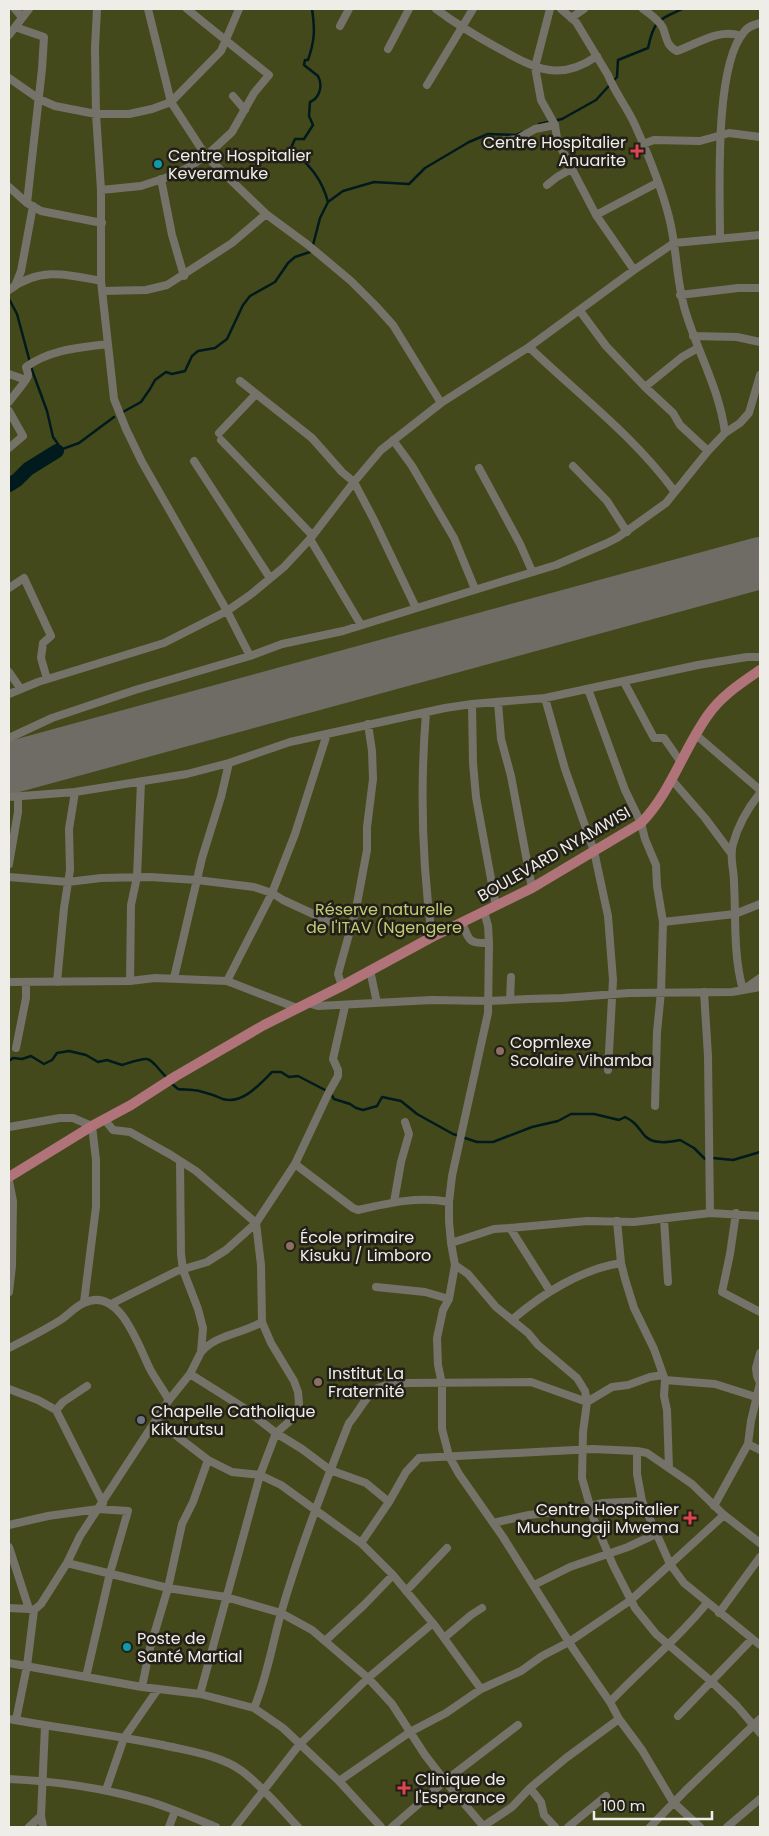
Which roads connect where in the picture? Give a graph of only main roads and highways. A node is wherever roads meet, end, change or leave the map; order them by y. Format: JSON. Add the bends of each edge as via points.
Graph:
{"nodes":[{"id":1,"x":758,"y":673,"type":"edge"},
{"id":2,"x":9,"y":1177,"type":"edge"}],
"edges":[{"from":1,"to":2,"type":"main road","name":"BOULEVARD NYAMWISI","via":[[734,688],[708,714],[655,808],[641,824],[532,888],[297,1008]]}]}
